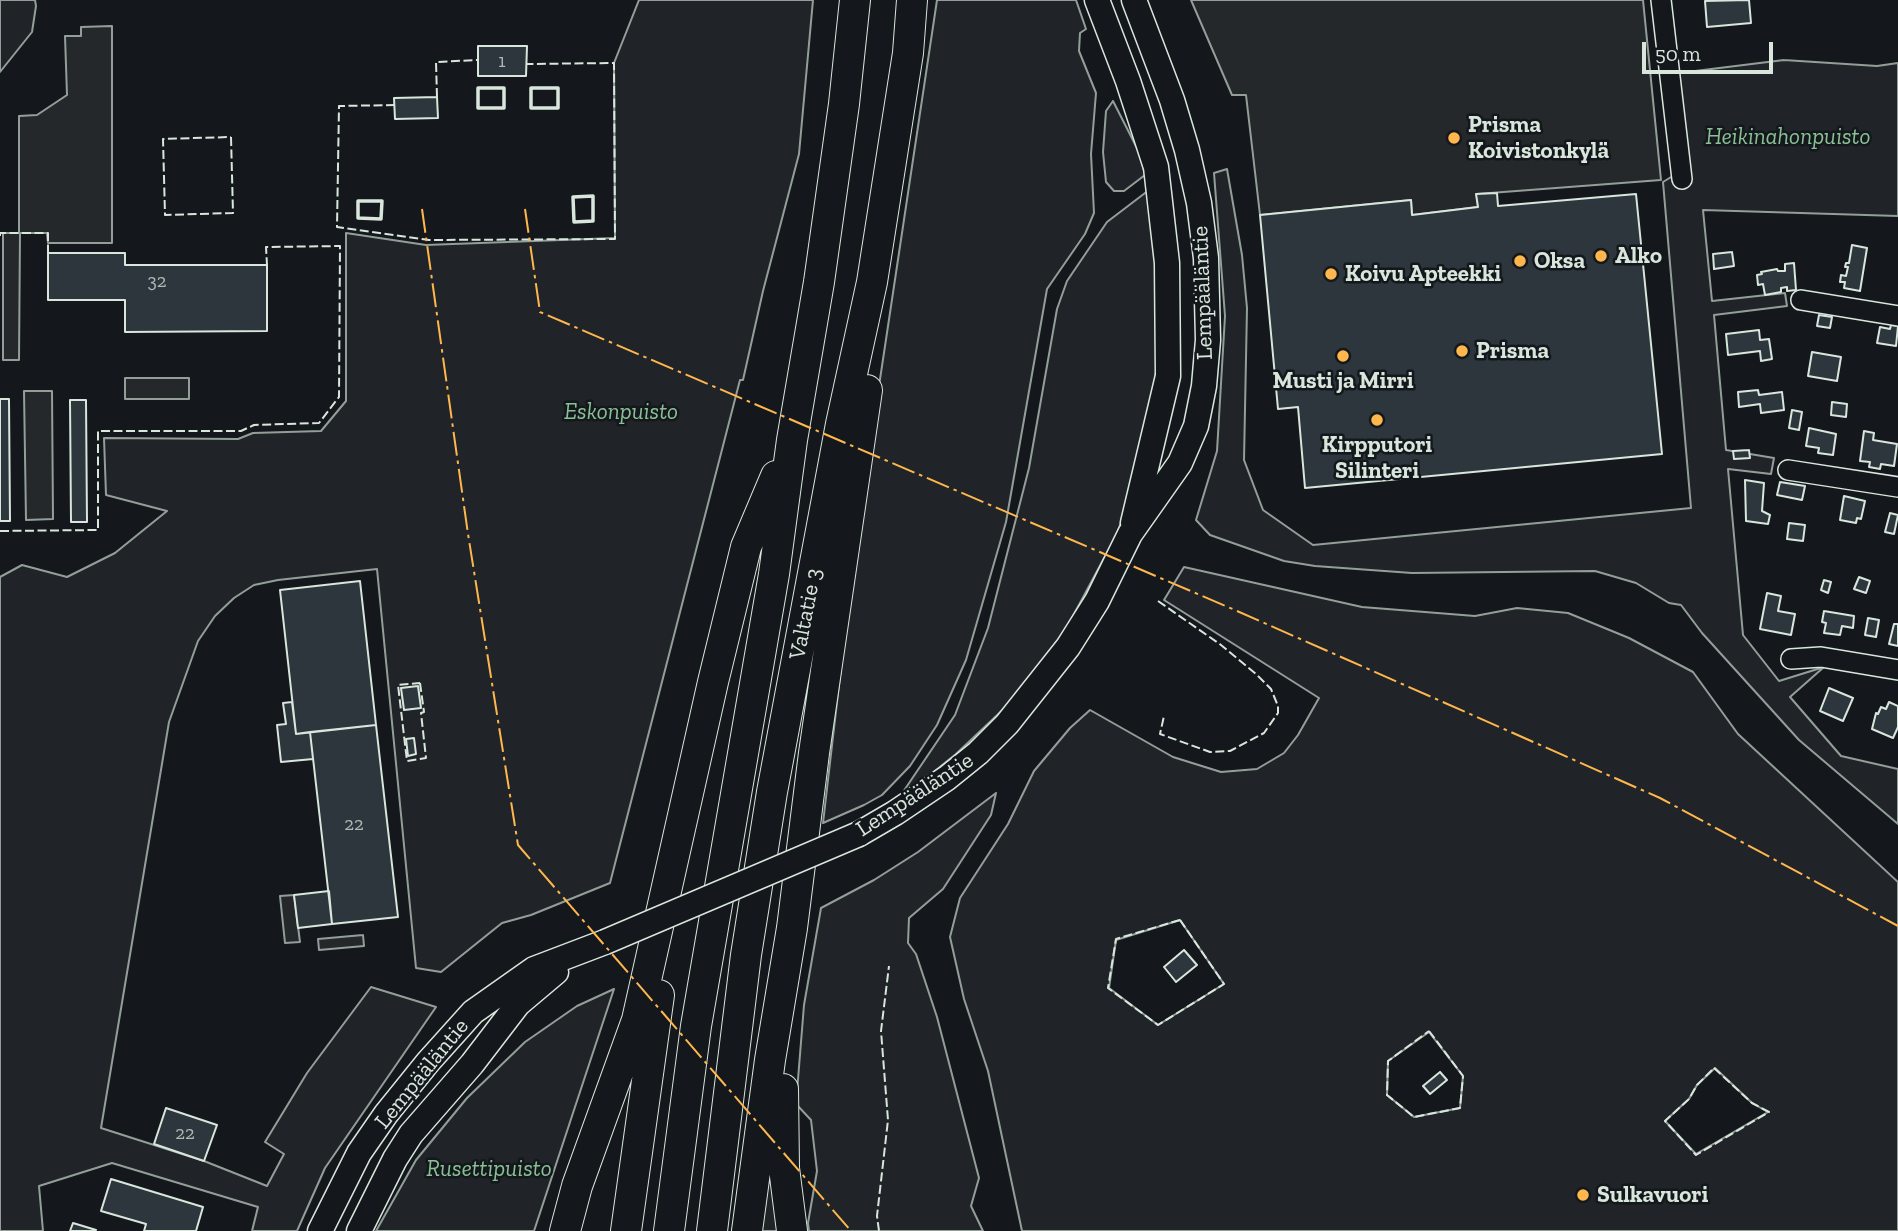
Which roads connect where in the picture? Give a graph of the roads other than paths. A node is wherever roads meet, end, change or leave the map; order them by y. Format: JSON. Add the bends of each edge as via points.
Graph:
{"nodes":[{"id":1,"x":855,"y":0,"type":"edge"},
{"id":2,"x":912,"y":0,"type":"edge"},
{"id":3,"x":1097,"y":0,"type":"edge"},
{"id":4,"x":1134,"y":0,"type":"edge"},
{"id":5,"x":1661,"y":0,"type":"edge"},
{"id":6,"x":1682,"y":179,"type":"dead end"},
{"id":7,"x":872,"y":282,"type":"junction"},
{"id":8,"x":1801,"y":300,"type":"dead end"},
{"id":9,"x":1898,"y":316,"type":"edge"},
{"id":10,"x":792,"y":440,"type":"junction"},
{"id":11,"x":1788,"y":470,"type":"dead end"},
{"id":12,"x":1898,"y":487,"type":"edge"},
{"id":13,"x":1130,"y":534,"type":"junction"},
{"id":14,"x":1791,"y":659,"type":"dead end"},
{"id":15,"x":1898,"y":670,"type":"edge"},
{"id":16,"x":681,"y":824,"type":"junction"},
{"id":17,"x":792,"y":928,"type":"junction"},
{"id":18,"x":605,"y":942,"type":"junction"},
{"id":19,"x":320,"y":1231,"type":"edge"},
{"id":20,"x":359,"y":1231,"type":"edge"},
{"id":21,"x":565,"y":1231,"type":"edge"},
{"id":22,"x":626,"y":1231,"type":"edge"},
{"id":23,"x":669,"y":1231,"type":"edge"},
{"id":24,"x":712,"y":1231,"type":"edge"},
{"id":25,"x":747,"y":1231,"type":"edge"},
{"id":26,"x":792,"y":1231,"type":"edge"}],
"edges":[{"from":1,"to":10,"type":"highway","name":"Valtatie 3","via":[[820,282]]},
{"from":2,"to":7,"type":"highway","name":"Valtatie 3"},
{"from":3,"to":13,"type":"main road","name":"Lempääläntie","via":[[1156,167],[1167,264],[1168,376]]},
{"from":4,"to":13,"type":"main road","name":"Lempääläntie","via":[[1172,100],[1193,177],[1206,258],[1208,340],[1196,426],[1176,469]]},
{"from":5,"to":6,"type":"street"},
{"from":7,"to":17,"type":"highway","via":[[876,335]]},
{"from":7,"to":24,"type":"highway","name":"Valtatie 3","via":[[772,792],[746,955]]},
{"from":8,"to":9,"type":"street"},
{"from":10,"to":16,"type":"highway","via":[[746,547]]},
{"from":10,"to":23,"type":"highway","name":"Valtatie 3","via":[[774,574],[696,1026]]},
{"from":11,"to":12,"type":"street"},
{"from":13,"to":18,"type":"main road","name":"Lempääläntie","bridge":true,"via":[[1068,647],[1007,724],[947,778],[859,834]]},
{"from":14,"to":15,"type":"street","via":[[1821,657]]},
{"from":16,"to":21,"type":"highway","via":[[637,1020]]},
{"from":16,"to":22,"type":"highway"},
{"from":17,"to":25,"type":"highway"},
{"from":17,"to":26,"type":"highway","via":[[782,1107]]},
{"from":18,"to":19,"type":"main road","name":"Lempääläntie","via":[[534,969],[473,1012],[386,1114],[359,1153]]},
{"from":18,"to":20,"type":"main road","name":"Lempääläntie","via":[[559,969],[518,1003],[411,1134]]}]}
